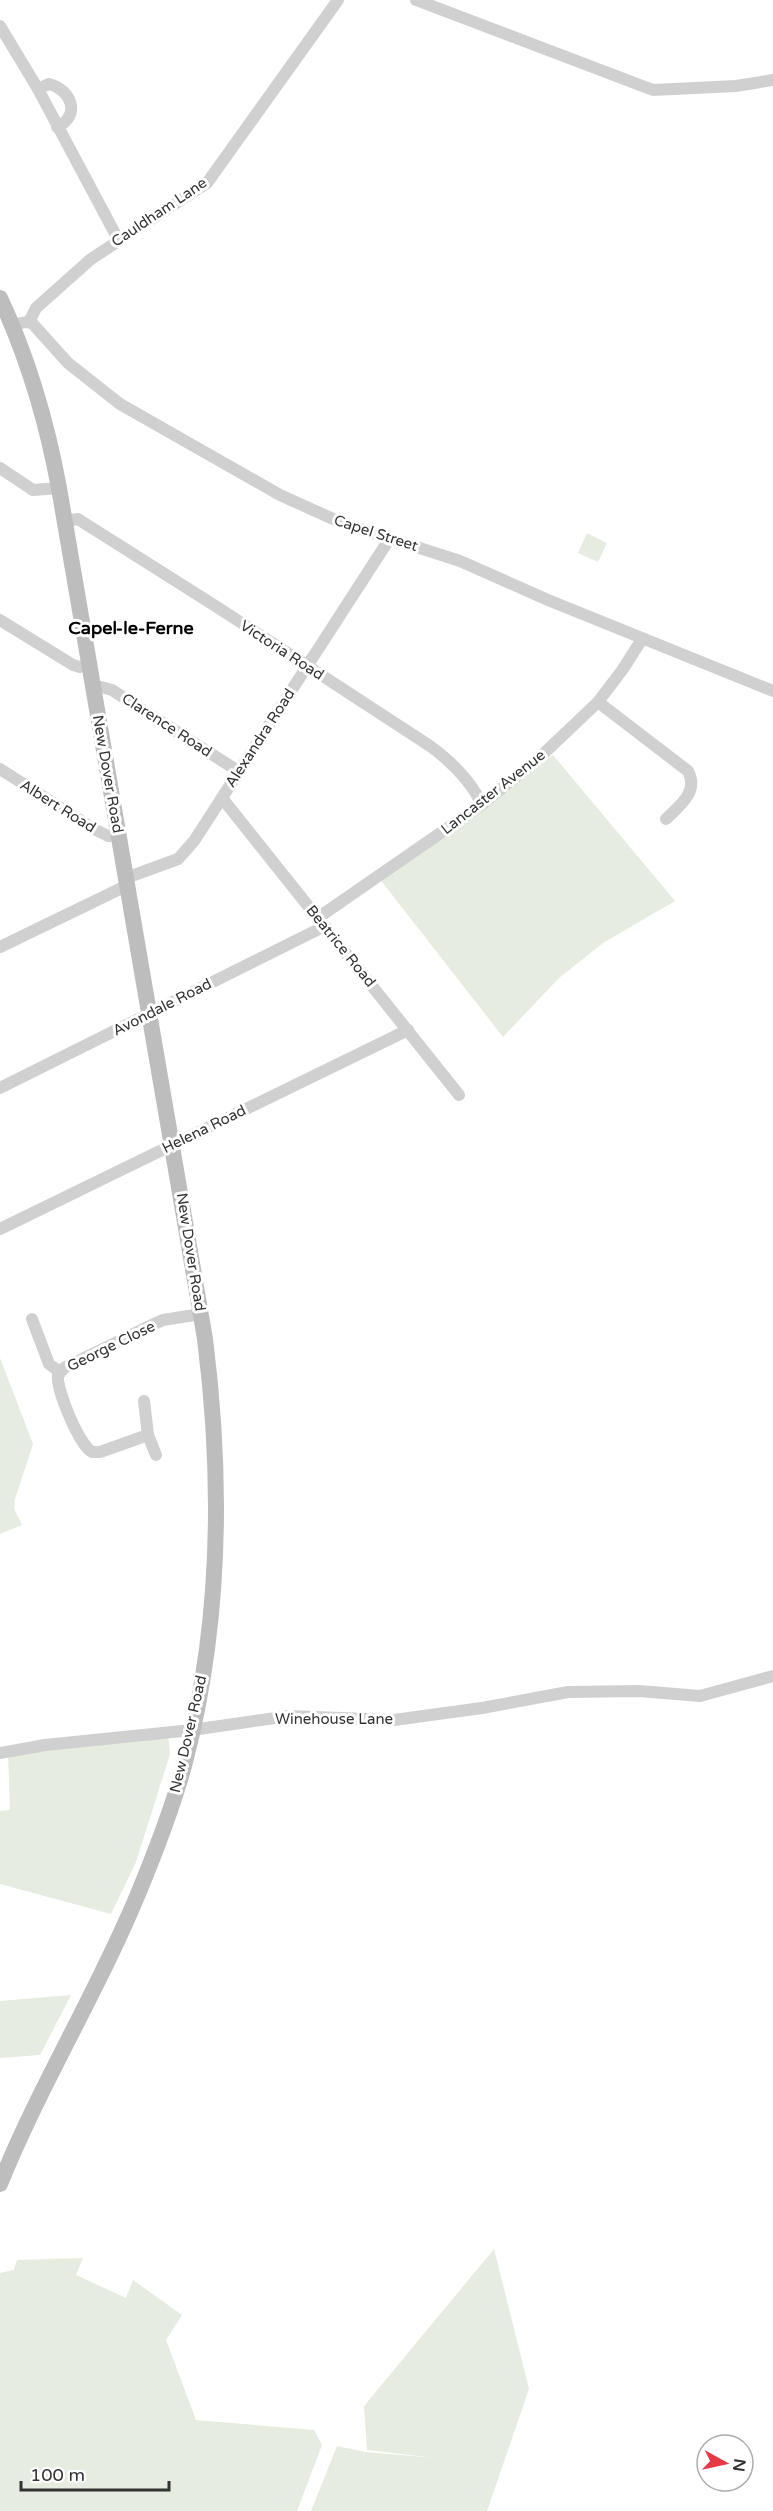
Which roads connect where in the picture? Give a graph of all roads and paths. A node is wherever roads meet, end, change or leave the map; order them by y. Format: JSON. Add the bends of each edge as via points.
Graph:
{"nodes":[{"id":1,"x":338,"y":0,"type":"edge"},
{"id":2,"x":416,"y":0,"type":"edge"},
{"id":3,"x":0,"y":26,"type":"edge"},
{"id":4,"x":773,"y":80,"type":"edge"},
{"id":5,"x":38,"y":89,"type":"junction"},
{"id":6,"x":57,"y":127,"type":"junction"},
{"id":7,"x":119,"y":241,"type":"junction"},
{"id":8,"x":1,"y":303,"type":"edge"},
{"id":9,"x":29,"y":322,"type":"junction"},
{"id":10,"x":12,"y":325,"type":"junction"},
{"id":11,"x":0,"y":468,"type":"edge"},
{"id":12,"x":59,"y":488,"type":"junction"},
{"id":13,"x":64,"y":520,"type":"junction"},
{"id":14,"x":390,"y":538,"type":"junction"},
{"id":15,"x":0,"y":620,"type":"edge"},
{"id":16,"x":642,"y":639,"type":"junction"},
{"id":17,"x":89,"y":665,"type":"junction"},
{"id":18,"x":307,"y":665,"type":"junction"},
{"id":19,"x":93,"y":689,"type":"junction"},
{"id":20,"x":773,"y":691,"type":"edge"},
{"id":21,"x":598,"y":702,"type":"junction"},
{"id":22,"x":0,"y":770,"type":"edge"},
{"id":23,"x":238,"y":771,"type":"junction"},
{"id":24,"x":222,"y":798,"type":"junction"},
{"id":25,"x":482,"y":804,"type":"junction"},
{"id":26,"x":666,"y":819,"type":"dead end"},
{"id":27,"x":118,"y":835,"type":"junction"},
{"id":28,"x":127,"y":881,"type":"junction"},
{"id":29,"x":322,"y":922,"type":"junction"},
{"id":30,"x":0,"y":947,"type":"edge"},
{"id":31,"x":149,"y":1014,"type":"junction"},
{"id":32,"x":408,"y":1030,"type":"junction"},
{"id":33,"x":0,"y":1088,"type":"edge"},
{"id":34,"x":459,"y":1095,"type":"dead end"},
{"id":35,"x":173,"y":1144,"type":"junction"},
{"id":36,"x":0,"y":1229,"type":"edge"},
{"id":37,"x":201,"y":1314,"type":"junction"},
{"id":38,"x":32,"y":1319,"type":"dead end"},
{"id":39,"x":60,"y":1372,"type":"junction"},
{"id":40,"x":144,"y":1401,"type":"dead end"},
{"id":41,"x":148,"y":1435,"type":"junction"},
{"id":42,"x":156,"y":1455,"type":"dead end"},
{"id":43,"x":773,"y":1676,"type":"edge"},
{"id":44,"x":192,"y":1730,"type":"junction"},
{"id":45,"x":0,"y":1753,"type":"edge"},
{"id":46,"x":0,"y":2184,"type":"edge"}],
"edges":[{"from":1,"to":7,"type":"street","name":"Cauldham Lane","via":[[207,183]]},
{"from":2,"to":4,"type":"street","via":[[652,90]]},
{"from":3,"to":5,"type":"street"},
{"from":5,"to":6,"type":"street"},
{"from":5,"to":6,"type":"street","via":[[49,84],[67,94],[71,103],[69,117]]},
{"from":6,"to":7,"type":"street"},
{"from":7,"to":9,"type":"street","name":"Cauldham Lane","via":[[47,297]]},
{"from":8,"to":10,"type":"main road","name":"New Dover Road"},
{"from":9,"to":10,"type":"street"},
{"from":9,"to":14,"type":"street","name":"Capel Street","via":[[68,363],[130,410],[280,495],[342,523]]},
{"from":10,"to":12,"type":"main road","name":"New Dover Road","via":[[46,427]]},
{"from":11,"to":12,"type":"street","via":[[33,490]]},
{"from":12,"to":13,"type":"main road","name":"New Dover Road"},
{"from":13,"to":17,"type":"main road","name":"New Dover Road"},
{"from":13,"to":18,"type":"street","name":"Victoria Road","via":[[78,519]]},
{"from":14,"to":16,"type":"street","name":"Capel Street","via":[[460,561]]},
{"from":14,"to":18,"type":"street","name":"Alexandra Road"},
{"from":15,"to":17,"type":"street","via":[[73,665]]},
{"from":16,"to":20,"type":"street","name":"Capel Street"},
{"from":16,"to":21,"type":"street","name":"Lancaster Avenue"},
{"from":17,"to":19,"type":"main road","name":"New Dover Road"},
{"from":18,"to":23,"type":"street","name":"Alexandra Road"},
{"from":18,"to":25,"type":"street","name":"Victoria Road","via":[[447,758],[467,779]]},
{"from":19,"to":23,"type":"street","name":"Clarence Road","via":[[112,690]]},
{"from":19,"to":27,"type":"main road","name":"New Dover Road"},
{"from":21,"to":25,"type":"street","name":"Lancaster Avenue","via":[[539,758]]},
{"from":21,"to":26,"type":"street","via":[[690,774],[690,794]]},
{"from":22,"to":27,"type":"street","name":"Albert Road","via":[[93,829],[112,837]]},
{"from":23,"to":24,"type":"street","name":"Alexandra Road"},
{"from":24,"to":28,"type":"street","name":"Alexandra Road","via":[[182,856]]},
{"from":24,"to":29,"type":"street","name":"Beatrice Road"},
{"from":25,"to":29,"type":"street","name":"Lancaster Avenue"},
{"from":27,"to":28,"type":"main road","name":"New Dover Road"},
{"from":28,"to":30,"type":"street","name":"Alexandra Road"},
{"from":28,"to":31,"type":"main road","name":"New Dover Road"},
{"from":29,"to":31,"type":"street","name":"Avondale Road"},
{"from":29,"to":32,"type":"street","name":"Beatrice Road"},
{"from":31,"to":33,"type":"street","name":"Avondale Road"},
{"from":31,"to":35,"type":"main road","name":"New Dover Road"},
{"from":32,"to":34,"type":"street","name":"Beatrice Road"},
{"from":32,"to":35,"type":"street","name":"Helena Road"},
{"from":35,"to":36,"type":"street","name":"Helena Road"},
{"from":35,"to":37,"type":"main road","name":"New Dover Road"},
{"from":37,"to":39,"type":"street","name":"George Close","via":[[157,1322]]},
{"from":37,"to":44,"type":"main road","name":"New Dover Road","via":[[214,1426],[217,1530],[208,1639]]},
{"from":38,"to":39,"type":"street","via":[[49,1364]]},
{"from":39,"to":41,"type":"street","name":"George Close","via":[[59,1389],[88,1450],[100,1452]]},
{"from":40,"to":41,"type":"street"},
{"from":41,"to":42,"type":"street"},
{"from":43,"to":44,"type":"street","name":"Winehouse Lane","via":[[700,1696],[639,1691],[568,1692],[394,1720],[289,1716]]},
{"from":44,"to":45,"type":"street","name":"Winehouse Lane"},
{"from":44,"to":46,"type":"main road","name":"New Dover Road","via":[[172,1804],[138,1894]]}]}
